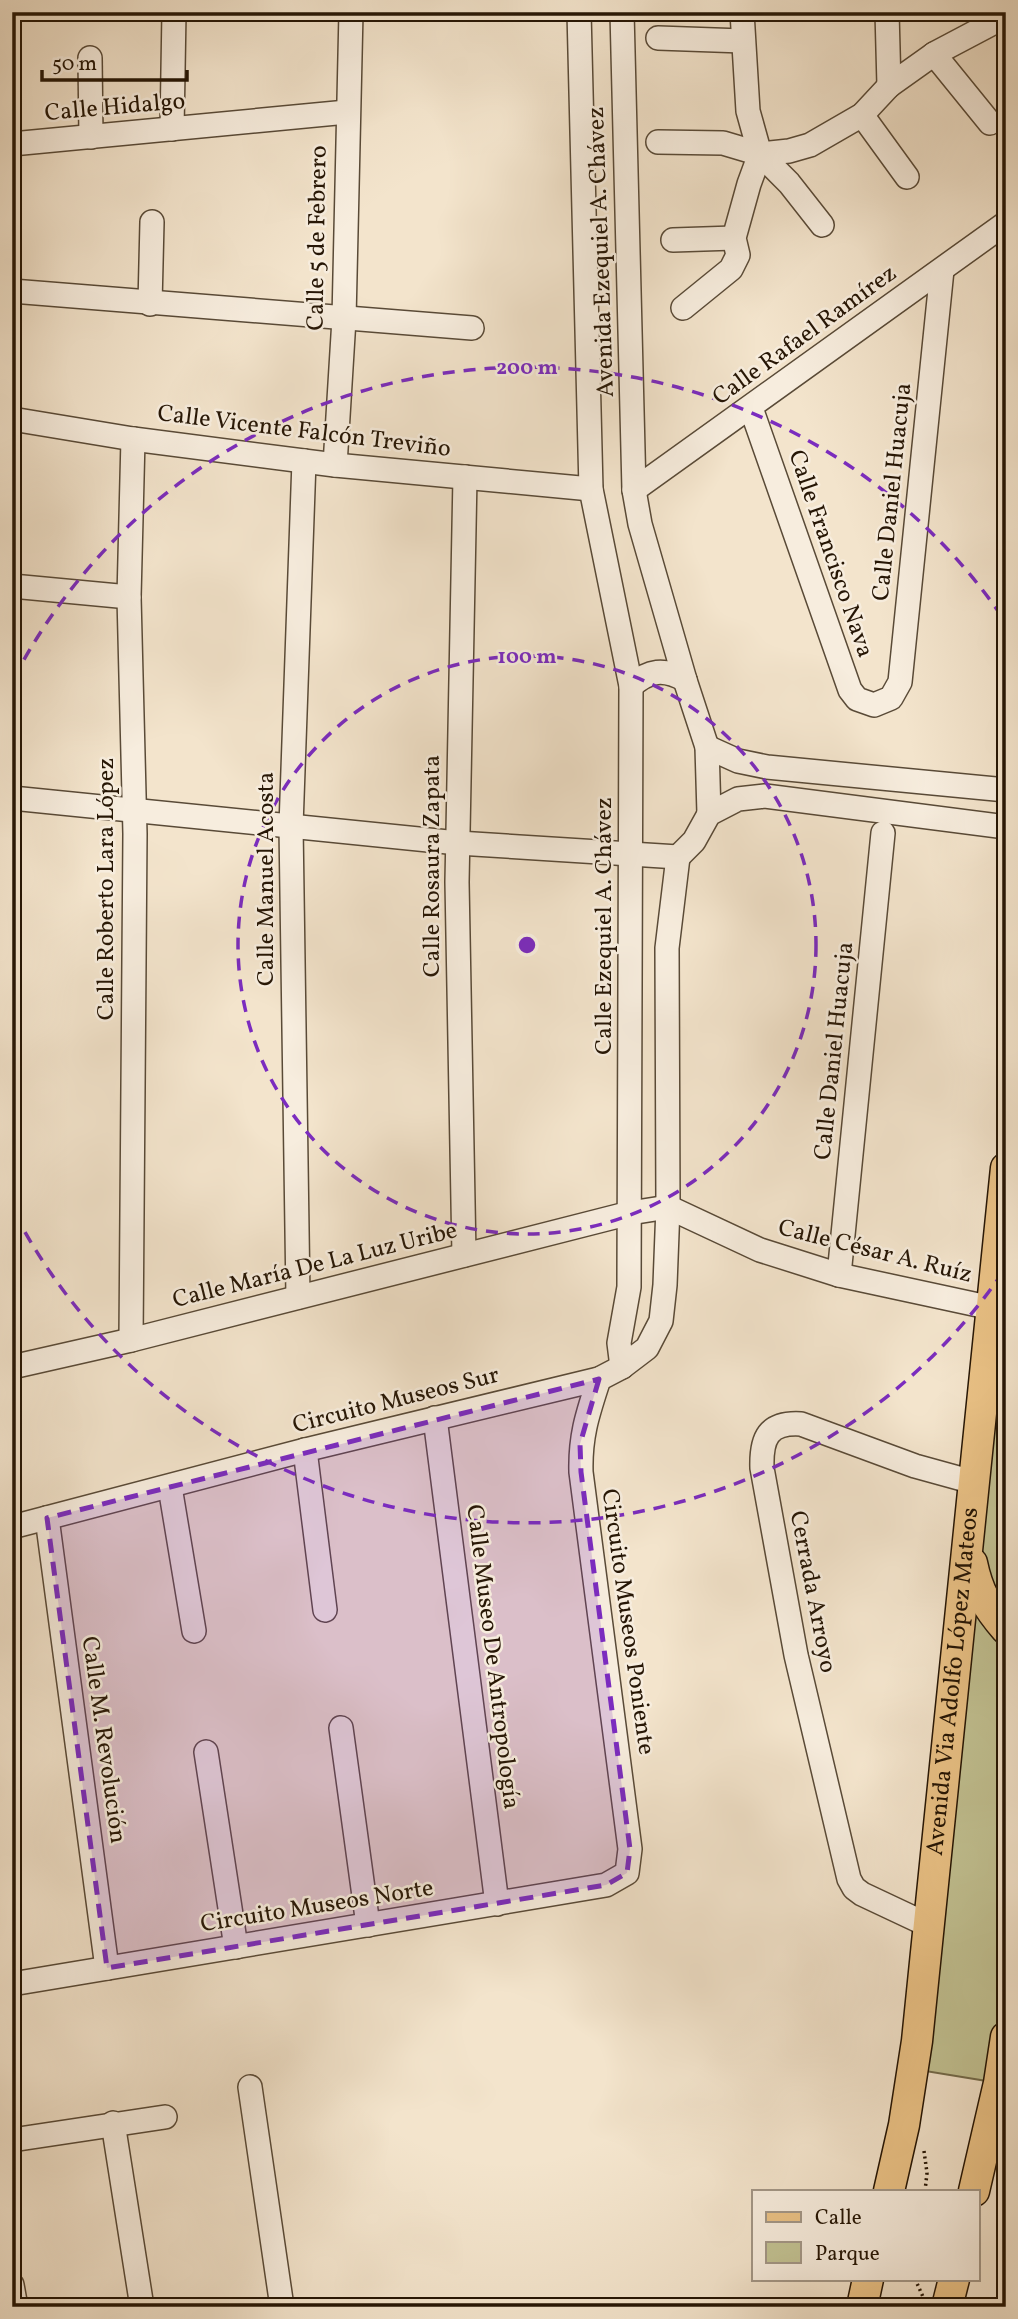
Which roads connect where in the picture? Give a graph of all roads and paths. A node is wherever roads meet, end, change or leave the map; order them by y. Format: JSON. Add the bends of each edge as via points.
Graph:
{"nodes":[{"id":1,"x":174,"y":12,"type":"edge"},
{"id":2,"x":351,"y":12,"type":"edge"},
{"id":3,"x":579,"y":12,"type":"edge"},
{"id":4,"x":622,"y":12,"type":"edge"},
{"id":5,"x":743,"y":12,"type":"edge"},
{"id":6,"x":887,"y":12,"type":"edge"},
{"id":7,"x":1006,"y":16,"type":"edge"},
{"id":8,"x":658,"y":38,"type":"dead end"},
{"id":9,"x":743,"y":41,"type":"junction"},
{"id":10,"x":934,"y":54,"type":"junction"},
{"id":11,"x":90,"y":58,"type":"dead end"},
{"id":12,"x":889,"y":86,"type":"junction"},
{"id":13,"x":347,"y":112,"type":"junction"},
{"id":14,"x":862,"y":115,"type":"junction"},
{"id":15,"x":990,"y":122,"type":"dead end"},
{"id":16,"x":172,"y":129,"type":"junction"},
{"id":17,"x":91,"y":136,"type":"junction"},
{"id":18,"x":658,"y":142,"type":"dead end"},
{"id":19,"x":12,"y":144,"type":"edge"},
{"id":20,"x":760,"y":154,"type":"junction"},
{"id":21,"x":907,"y":177,"type":"dead end"},
{"id":22,"x":152,"y":222,"type":"dead end"},
{"id":23,"x":1006,"y":223,"type":"edge"},
{"id":24,"x":822,"y":225,"type":"dead end"},
{"id":25,"x":734,"y":238,"type":"junction"},
{"id":26,"x":673,"y":240,"type":"dead end"},
{"id":27,"x":942,"y":270,"type":"junction"},
{"id":28,"x":12,"y":291,"type":"edge"},
{"id":29,"x":150,"y":304,"type":"junction"},
{"id":30,"x":682,"y":308,"type":"dead end"},
{"id":31,"x":344,"y":319,"type":"junction"},
{"id":32,"x":472,"y":328,"type":"dead end"},
{"id":33,"x":751,"y":408,"type":"junction"},
{"id":34,"x":12,"y":419,"type":"edge"},
{"id":35,"x":132,"y":439,"type":"junction"},
{"id":36,"x":304,"y":461,"type":"junction"},
{"id":37,"x":335,"y":465,"type":"junction"},
{"id":38,"x":465,"y":477,"type":"junction"},
{"id":39,"x":591,"y":489,"type":"junction"},
{"id":40,"x":634,"y":490,"type":"junction"},
{"id":41,"x":12,"y":586,"type":"edge"},
{"id":42,"x":129,"y":597,"type":"junction"},
{"id":43,"x":685,"y":680,"type":"junction"},
{"id":44,"x":631,"y":686,"type":"junction"},
{"id":45,"x":874,"y":705,"type":"joint"},
{"id":46,"x":707,"y":747,"type":"junction"},
{"id":47,"x":1006,"y":790,"type":"edge"},
{"id":48,"x":12,"y":798,"type":"edge"},
{"id":49,"x":135,"y":810,"type":"junction"},
{"id":50,"x":709,"y":814,"type":"junction"},
{"id":51,"x":291,"y":826,"type":"junction"},
{"id":52,"x":1006,"y":827,"type":"edge"},
{"id":53,"x":883,"y":833,"type":"dead end"},
{"id":54,"x":458,"y":843,"type":"junction"},
{"id":55,"x":632,"y":854,"type":"junction"},
{"id":56,"x":678,"y":856,"type":"junction"},
{"id":57,"x":1006,"y":1168,"type":"edge"},
{"id":58,"x":668,"y":1208,"type":"junction"},
{"id":59,"x":630,"y":1213,"type":"junction"},
{"id":60,"x":464,"y":1255,"type":"junction"},
{"id":61,"x":839,"y":1275,"type":"junction"},
{"id":62,"x":298,"y":1297,"type":"junction"},
{"id":63,"x":992,"y":1308,"type":"junction"},
{"id":64,"x":131,"y":1340,"type":"junction"},
{"id":65,"x":1006,"y":1352,"type":"edge"},
{"id":66,"x":12,"y":1367,"type":"edge"},
{"id":67,"x":622,"y":1367,"type":"junction"},
{"id":68,"x":985,"y":1376,"type":"junction"},
{"id":69,"x":599,"y":1379,"type":"junction"},
{"id":70,"x":435,"y":1418,"type":"junction"},
{"id":71,"x":305,"y":1450,"type":"junction"},
{"id":72,"x":973,"y":1482,"type":"junction"},
{"id":73,"x":170,"y":1487,"type":"junction"},
{"id":74,"x":47,"y":1518,"type":"junction"},
{"id":75,"x":12,"y":1527,"type":"edge"},
{"id":76,"x":969,"y":1542,"type":"junction"},
{"id":77,"x":993,"y":1593,"type":"edge"},
{"id":78,"x":325,"y":1610,"type":"dead end"},
{"id":79,"x":1006,"y":1629,"type":"edge"},
{"id":80,"x":194,"y":1631,"type":"dead end"},
{"id":81,"x":341,"y":1728,"type":"dead end"},
{"id":82,"x":206,"y":1752,"type":"dead end"},
{"id":83,"x":627,"y":1874,"type":"joint"},
{"id":84,"x":497,"y":1903,"type":"junction"},
{"id":85,"x":368,"y":1925,"type":"junction"},
{"id":86,"x":930,"y":1926,"type":"junction"},
{"id":87,"x":236,"y":1947,"type":"junction"},
{"id":88,"x":107,"y":1968,"type":"junction"},
{"id":89,"x":12,"y":1984,"type":"edge"},
{"id":90,"x":1006,"y":2037,"type":"edge"},
{"id":91,"x":250,"y":2087,"type":"dead end"},
{"id":92,"x":166,"y":2117,"type":"dead end"},
{"id":93,"x":113,"y":2123,"type":"junction"},
{"id":94,"x":12,"y":2140,"type":"edge"},
{"id":95,"x":889,"y":2190,"type":"edge"},
{"id":96,"x":974,"y":2190,"type":"edge"},
{"id":97,"x":868,"y":2280,"type":"edge"},
{"id":98,"x":954,"y":2280,"type":"edge"},
{"id":99,"x":12,"y":2285,"type":"edge"},
{"id":100,"x":16,"y":2307,"type":"edge"},
{"id":101,"x":142,"y":2307,"type":"edge"},
{"id":102,"x":282,"y":2307,"type":"edge"},
{"id":103,"x":862,"y":2307,"type":"edge"},
{"id":104,"x":947,"y":2307,"type":"edge"}],
"edges":[{"from":1,"to":16,"type":"street"},
{"from":2,"to":13,"type":"street","name":"Calle 5 de Febrero"},
{"from":3,"to":39,"type":"street","name":"Avenida Ezequiel A. Chávez"},
{"from":4,"to":40,"type":"street","name":"Avenida Ezequiel A. Chávez"},
{"from":5,"to":9,"type":"street"},
{"from":6,"to":12,"type":"street"},
{"from":7,"to":10,"type":"street"},
{"from":8,"to":9,"type":"street"},
{"from":9,"to":20,"type":"street","via":[[748,111]]},
{"from":10,"to":12,"type":"street"},
{"from":10,"to":15,"type":"street"},
{"from":11,"to":17,"type":"street"},
{"from":12,"to":14,"type":"street"},
{"from":13,"to":16,"type":"street","name":"Calle Hidalgo"},
{"from":13,"to":31,"type":"street","name":"Calle 5 de Febrero"},
{"from":14,"to":20,"type":"street","via":[[810,145]]},
{"from":14,"to":21,"type":"street"},
{"from":16,"to":17,"type":"street","name":"Calle Hidalgo"},
{"from":17,"to":19,"type":"street","name":"Calle Hidalgo"},
{"from":18,"to":20,"type":"street","via":[[723,143]]},
{"from":20,"to":24,"type":"street"},
{"from":20,"to":25,"type":"street"},
{"from":22,"to":29,"type":"street"},
{"from":23,"to":27,"type":"street","name":"Calle Rafael Ramírez"},
{"from":25,"to":26,"type":"street"},
{"from":25,"to":30,"type":"street","via":[[738,255],[731,269]]},
{"from":27,"to":33,"type":"street","name":"Calle Rafael Ramírez"},
{"from":27,"to":45,"type":"street","name":"Calle Daniel Huacuja","via":[[900,682],[891,698]]},
{"from":28,"to":29,"type":"street"},
{"from":29,"to":31,"type":"street"},
{"from":31,"to":32,"type":"street"},
{"from":31,"to":37,"type":"street","name":"Calle 5 de Febrero"},
{"from":33,"to":40,"type":"street","name":"Calle Rafael Ramírez"},
{"from":33,"to":45,"type":"street","name":"Calle Francisco Nava","via":[[849,690],[857,699]]},
{"from":34,"to":35,"type":"street","name":"Calle Vicente Falcón Treviño"},
{"from":35,"to":36,"type":"street","name":"Calle Vicente Falcón Treviño"},
{"from":35,"to":42,"type":"street","name":"Calle Roberto Lara López"},
{"from":36,"to":37,"type":"street","name":"Calle Vicente Falcón Treviño"},
{"from":36,"to":51,"type":"street","name":"Calle Manuel Acosta"},
{"from":37,"to":38,"type":"street","name":"Calle Vicente Falcón Treviño"},
{"from":38,"to":39,"type":"street","name":"Calle Vicente Falcón Treviño"},
{"from":38,"to":54,"type":"street","name":"Calle Rosaura Zapata"},
{"from":39,"to":44,"type":"street","name":"Calle Ezequiel A. Chávez"},
{"from":40,"to":43,"type":"street"},
{"from":41,"to":42,"type":"street"},
{"from":42,"to":49,"type":"street","name":"Calle Roberto Lara López"},
{"from":43,"to":44,"type":"street","via":[[657,671]]},
{"from":43,"to":46,"type":"street"},
{"from":44,"to":55,"type":"street","name":"Calle Ezequiel A. Chávez"},
{"from":46,"to":47,"type":"street","via":[[738,761],[767,766]]},
{"from":46,"to":50,"type":"street"},
{"from":48,"to":49,"type":"street"},
{"from":49,"to":51,"type":"street"},
{"from":49,"to":64,"type":"street","name":"Calle Roberto Lara López"},
{"from":50,"to":52,"type":"street","via":[[738,799],[765,796]]},
{"from":50,"to":56,"type":"street","via":[[694,841]]},
{"from":51,"to":54,"type":"street"},
{"from":51,"to":62,"type":"street","name":"Calle Manuel Acosta"},
{"from":53,"to":61,"type":"street","name":"Calle Daniel Huacuja"},
{"from":54,"to":55,"type":"street"},
{"from":54,"to":60,"type":"street","name":"Calle Rosaura Zapata"},
{"from":55,"to":56,"type":"street"},
{"from":55,"to":59,"type":"street","name":"Calle Ezequiel A. Chávez"},
{"from":56,"to":58,"type":"street","via":[[667,948]]},
{"from":57,"to":63,"type":"main road","name":"Avenida Via Adolfo López Mateos"},
{"from":58,"to":59,"type":"street"},
{"from":58,"to":61,"type":"street","name":"Calle César A. Ruíz","via":[[760,1250]]},
{"from":58,"to":67,"type":"street","name":"Circuito Museos Sur","via":[[661,1321],[647,1348]]},
{"from":59,"to":60,"type":"street","name":"Calle María De La Luz Uribe"},
{"from":59,"to":67,"type":"street","name":"Calle Ezequiel A. Chávez","via":[[629,1287],[619,1343]]},
{"from":60,"to":62,"type":"street","name":"Calle María De La Luz Uribe"},
{"from":61,"to":63,"type":"street","name":"Calle César A. Ruíz"},
{"from":62,"to":64,"type":"street","name":"Calle María De La Luz Uribe"},
{"from":63,"to":68,"type":"main road","name":"Avenida Via Adolfo López Mateos"},
{"from":64,"to":66,"type":"street","name":"Calle María De La Luz Uribe"},
{"from":65,"to":68,"type":"main road"},
{"from":67,"to":69,"type":"street","name":"Circuito Museos Sur"},
{"from":68,"to":72,"type":"main road","name":"Avenida Via Adolfo López Mateos"},
{"from":69,"to":70,"type":"street","name":"Circuito Museos Sur"},
{"from":69,"to":83,"type":"street","name":"Circuito Museos Poniente","via":[[580,1444],[581,1472],[631,1849]]},
{"from":70,"to":71,"type":"street","name":"Circuito Museos Sur"},
{"from":70,"to":84,"type":"street","name":"Calle Museo De Antropología"},
{"from":71,"to":73,"type":"street","name":"Circuito Museos Sur"},
{"from":71,"to":78,"type":"street"},
{"from":72,"to":76,"type":"main road","name":"Avenida Via Adolfo López Mateos"},
{"from":72,"to":86,"type":"street","name":"Cerrada Arroyo","via":[[802,1424],[774,1428],[765,1437],[762,1452],[796,1655],[849,1879],[862,1894]]},
{"from":73,"to":74,"type":"street","name":"Circuito Museos Sur"},
{"from":73,"to":80,"type":"street"},
{"from":74,"to":75,"type":"street","name":"Circuito Museos Sur"},
{"from":74,"to":88,"type":"street","name":"Calle M. Revolución"},
{"from":76,"to":77,"type":"main road"},
{"from":76,"to":86,"type":"main road","name":"Avenida Via Adolfo López Mateos"},
{"from":77,"to":79,"type":"main road","via":[[987,1606]]},
{"from":81,"to":85,"type":"street"},
{"from":82,"to":87,"type":"street"},
{"from":83,"to":84,"type":"street","name":"Circuito Museos Norte","via":[[606,1885]]},
{"from":84,"to":85,"type":"street","name":"Circuito Museos Norte"},
{"from":85,"to":87,"type":"street","name":"Circuito Museos Norte"},
{"from":86,"to":95,"type":"main road","name":"Avenida Via Adolfo López Mateos","via":[[917,2040]]},
{"from":87,"to":88,"type":"street","name":"Circuito Museos Norte"},
{"from":88,"to":89,"type":"street","name":"Circuito Museos Norte"},
{"from":90,"to":96,"type":"main road"},
{"from":91,"to":102,"type":"street"},
{"from":92,"to":93,"type":"street"},
{"from":93,"to":94,"type":"street"},
{"from":93,"to":101,"type":"street"},
{"from":97,"to":103,"type":"main road"},
{"from":98,"to":104,"type":"main road"},
{"from":99,"to":100,"type":"street"}]}
